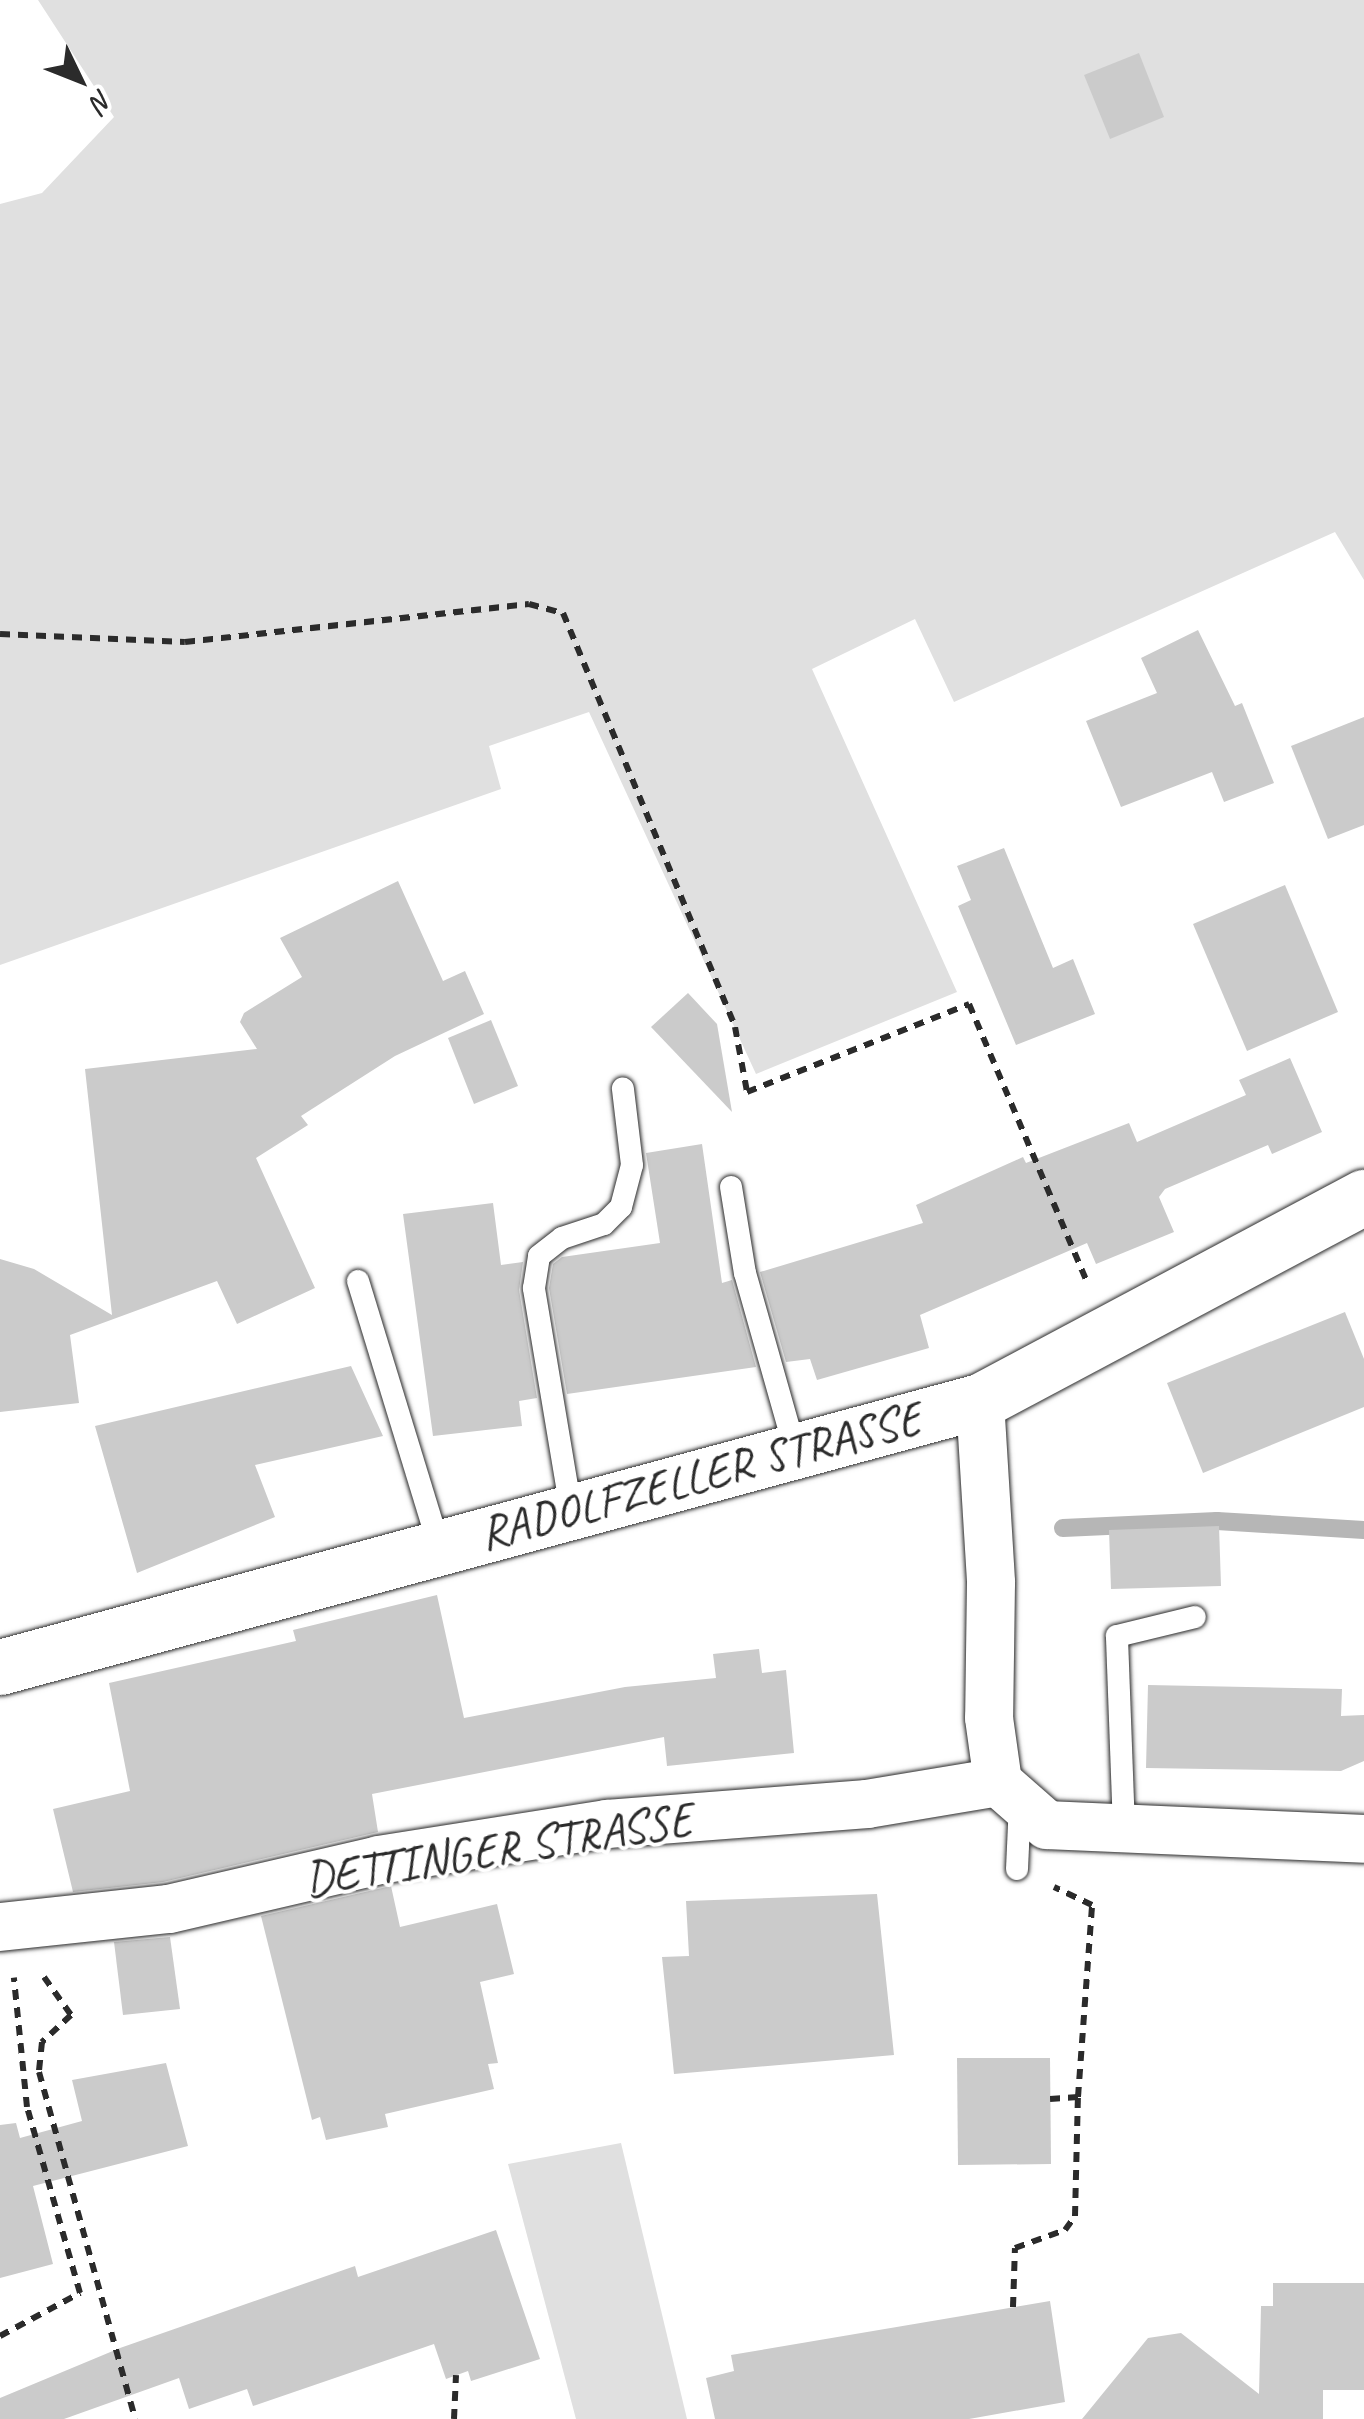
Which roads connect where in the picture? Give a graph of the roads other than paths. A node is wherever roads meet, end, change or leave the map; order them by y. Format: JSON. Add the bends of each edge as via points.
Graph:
{"nodes":[{"id":1,"x":623,"y":1088,"type":"dead end"},
{"id":2,"x":731,"y":1187,"type":"dead end"},
{"id":3,"x":1364,"y":1197,"type":"edge"},
{"id":4,"x":358,"y":1281,"type":"dead end"},
{"id":5,"x":980,"y":1401,"type":"junction"},
{"id":6,"x":795,"y":1450,"type":"junction"},
{"id":7,"x":571,"y":1510,"type":"junction"},
{"id":8,"x":439,"y":1546,"type":"junction"},
{"id":9,"x":1194,"y":1617,"type":"dead end"},
{"id":10,"x":0,"y":1667,"type":"edge"},
{"id":11,"x":1009,"y":1791,"type":"junction"},
{"id":12,"x":1124,"y":1829,"type":"junction"},
{"id":13,"x":1364,"y":1839,"type":"edge"},
{"id":14,"x":1017,"y":1869,"type":"road end"},
{"id":15,"x":6,"y":1927,"type":"edge"}],
"edges":[{"from":1,"to":7,"type":"lane","via":[[632,1165],[620,1207],[604,1224],[562,1238],[539,1256],[534,1288]]},
{"from":2,"to":6,"type":"lane","via":[[745,1273]]},
{"from":3,"to":5,"type":"main road","name":"RADOLFZELLER STRASSE"},
{"from":4,"to":8,"type":"lane"},
{"from":5,"to":6,"type":"main road","name":"RADOLFZELLER STRASSE"},
{"from":5,"to":11,"type":"street","via":[[989,1718]]},
{"from":6,"to":7,"type":"main road","name":"RADOLFZELLER STRASSE"},
{"from":7,"to":8,"type":"main road","name":"RADOLFZELLER STRASSE"},
{"from":8,"to":10,"type":"main road","name":"RADOLFZELLER STRASSE"},
{"from":9,"to":12,"type":"lane","via":[[1117,1636]]},
{"from":11,"to":12,"type":"street","via":[[1048,1825]]},
{"from":11,"to":14,"type":"lane"},
{"from":11,"to":15,"type":"street","name":"DETTINGER STRASSE","via":[[607,1824],[379,1860],[169,1909]]},
{"from":12,"to":13,"type":"street"}]}
